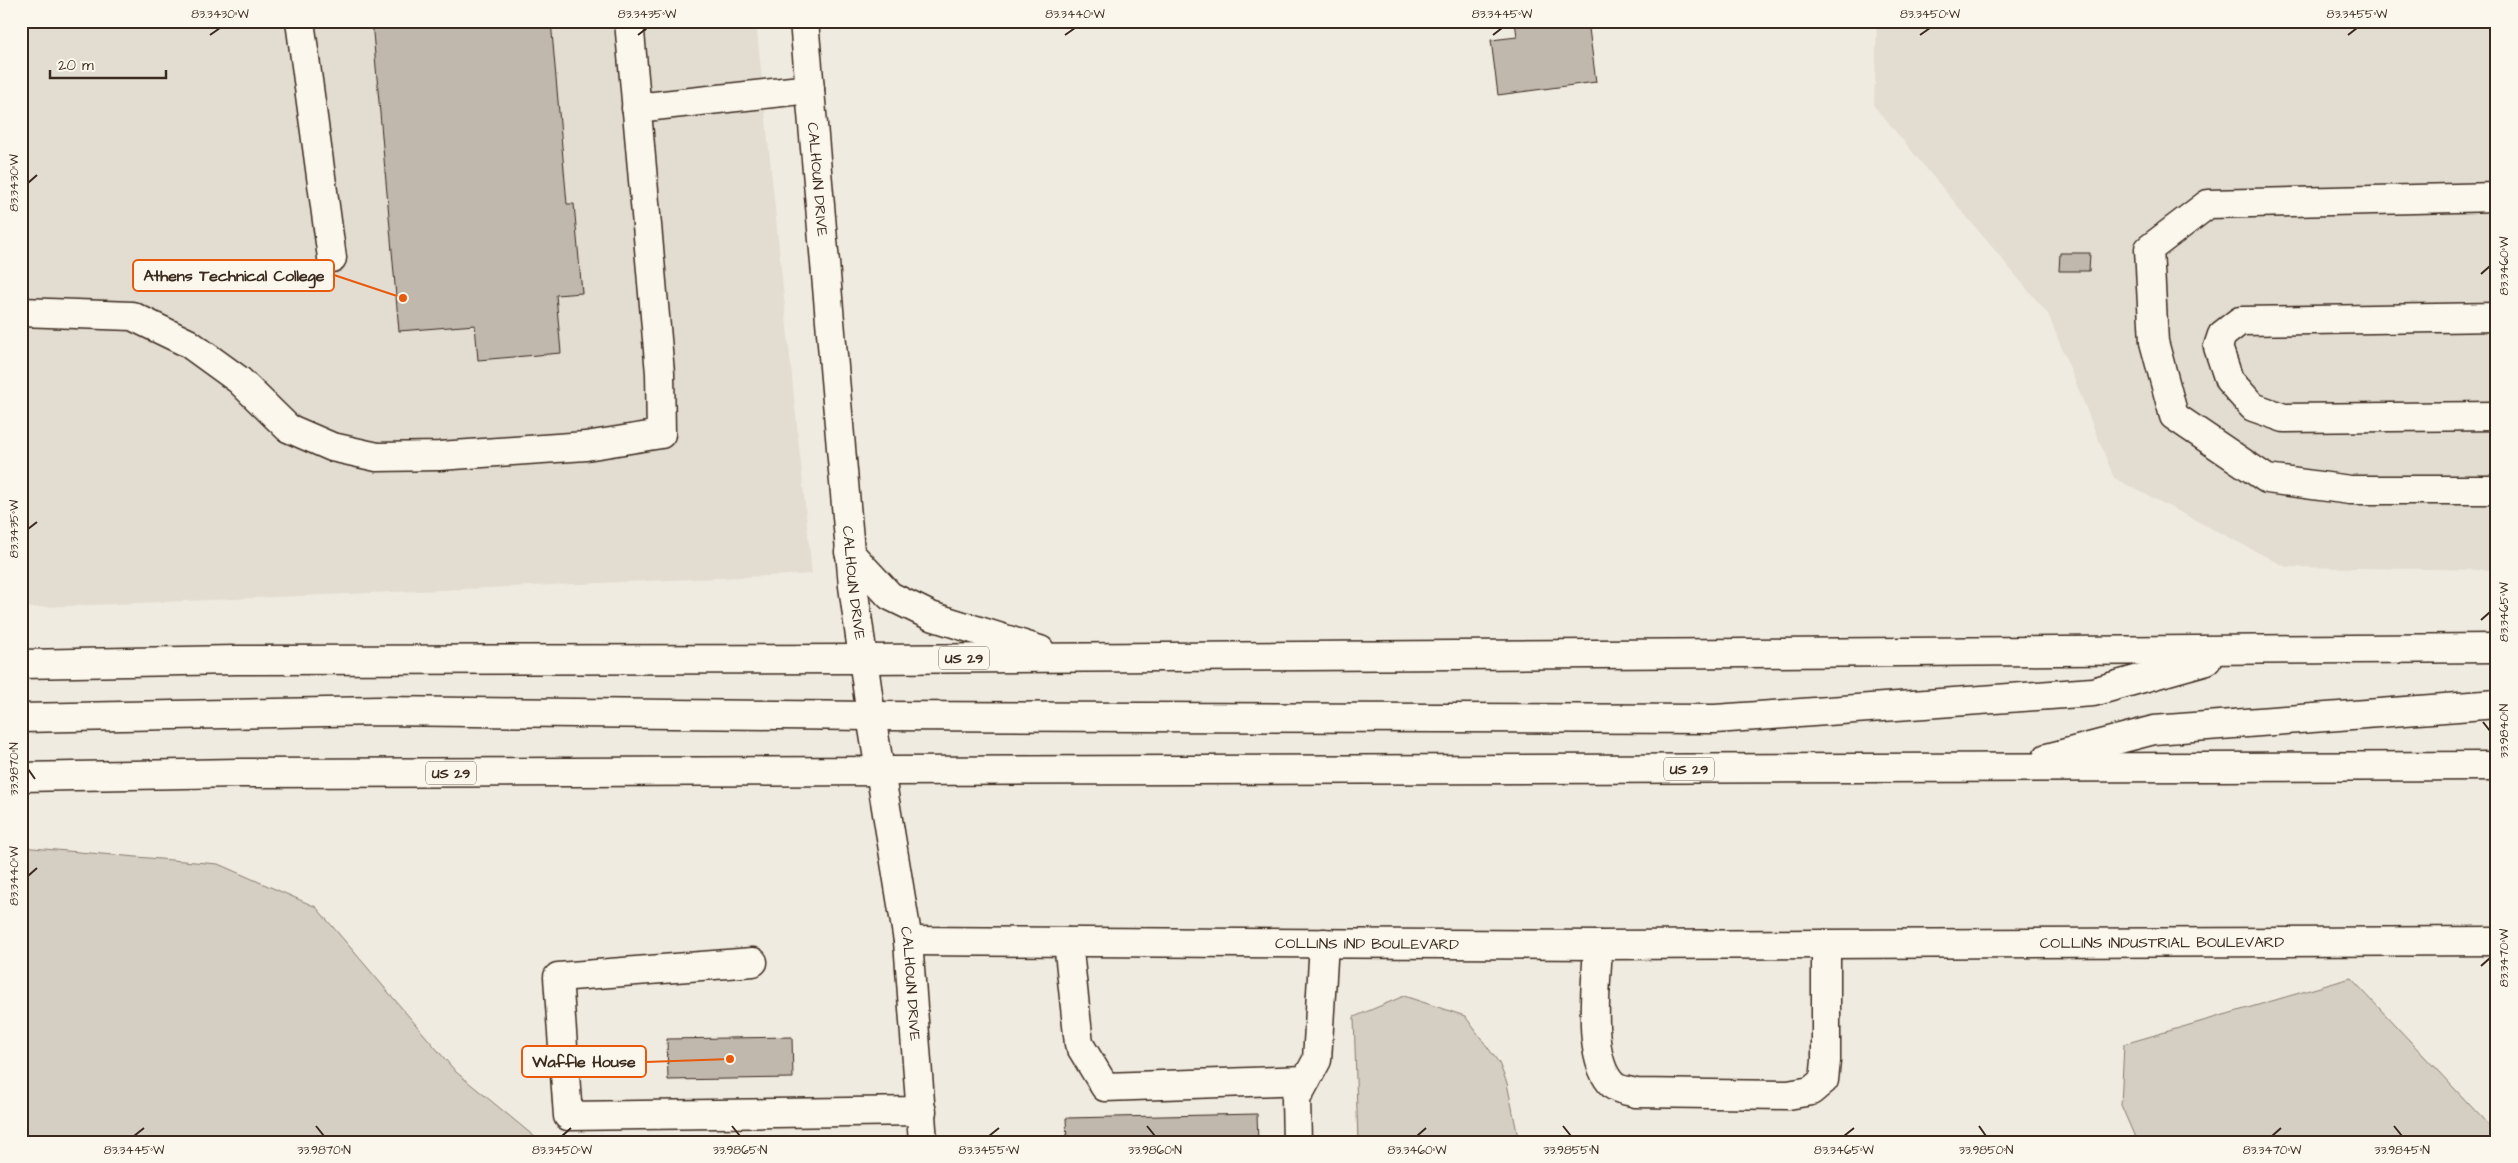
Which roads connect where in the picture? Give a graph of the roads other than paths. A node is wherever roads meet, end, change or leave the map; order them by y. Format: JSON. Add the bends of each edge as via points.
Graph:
{"nodes":[{"id":1,"x":300,"y":21,"type":"edge"},
{"id":2,"x":629,"y":21,"type":"edge"},
{"id":3,"x":804,"y":21,"type":"edge"},
{"id":4,"x":810,"y":89,"type":"junction"},
{"id":5,"x":636,"y":108,"type":"junction"},
{"id":6,"x":2497,"y":197,"type":"edge"},
{"id":7,"x":332,"y":258,"type":"dead end"},
{"id":8,"x":21,"y":312,"type":"edge"},
{"id":9,"x":2497,"y":317,"type":"edge"},
{"id":10,"x":2497,"y":416,"type":"edge"},
{"id":11,"x":2497,"y":490,"type":"edge"},
{"id":12,"x":849,"y":552,"type":"junction"},
{"id":13,"x":2497,"y":648,"type":"edge"},
{"id":14,"x":2242,"y":650,"type":"junction"},
{"id":15,"x":1065,"y":657,"type":"junction"},
{"id":16,"x":863,"y":659,"type":"junction"},
{"id":17,"x":21,"y":664,"type":"edge"},
{"id":18,"x":2497,"y":704,"type":"edge"},
{"id":19,"x":871,"y":716,"type":"junction"},
{"id":20,"x":21,"y":718,"type":"edge"},
{"id":21,"x":2497,"y":766,"type":"edge"},
{"id":22,"x":2009,"y":768,"type":"junction"},
{"id":23,"x":881,"y":772,"type":"junction"},
{"id":24,"x":21,"y":777,"type":"edge"},
{"id":25,"x":2497,"y":940,"type":"edge"},
{"id":26,"x":908,"y":941,"type":"junction"},
{"id":27,"x":1068,"y":942,"type":"junction"},
{"id":28,"x":1324,"y":943,"type":"junction"},
{"id":29,"x":1826,"y":944,"type":"junction"},
{"id":30,"x":1598,"y":945,"type":"junction"},
{"id":31,"x":753,"y":962,"type":"dead end"},
{"id":32,"x":1306,"y":1080,"type":"junction"},
{"id":33,"x":922,"y":1111,"type":"junction"},
{"id":34,"x":923,"y":1142,"type":"edge"},
{"id":35,"x":1297,"y":1142,"type":"edge"}],
"edges":[{"from":1,"to":7,"type":"main road"},
{"from":2,"to":5,"type":"main road"},
{"from":3,"to":4,"type":"main road","name":"CALHOUN DRIVE"},
{"from":4,"to":5,"type":"main road"},
{"from":4,"to":12,"type":"main road","name":"CALHOUN DRIVE"},
{"from":5,"to":8,"type":"main road","via":[[660,374],[662,434],[586,446],[377,457],[332,447],[288,428],[239,380],[188,342],[132,316]]},
{"from":6,"to":11,"type":"main road","via":[[2208,204],[2149,249],[2154,342],[2174,416],[2267,479],[2350,490]]},
{"from":9,"to":10,"type":"main road","via":[[2240,321],[2222,335],[2218,347],[2230,380],[2252,407],[2284,418]]},
{"from":12,"to":15,"type":"main road","via":[[890,596],[932,616]]},
{"from":12,"to":16,"type":"main road","name":"CALHOUN DRIVE"},
{"from":13,"to":14,"type":"main road","number":"US 29"},
{"from":14,"to":15,"type":"main road","number":"US 29"},
{"from":14,"to":19,"type":"main road","via":[[2093,692],[1715,719]]},
{"from":15,"to":16,"type":"main road","number":"US 29"},
{"from":16,"to":17,"type":"main road","number":"US 29","via":[[236,660]]},
{"from":16,"to":19,"type":"main road","name":"CALHOUN DRIVE"},
{"from":18,"to":22,"type":"main road","via":[[2154,730]]},
{"from":19,"to":20,"type":"main road","via":[[379,711]]},
{"from":19,"to":23,"type":"main road","name":"CALHOUN DRIVE"},
{"from":21,"to":22,"type":"main road","number":"US 29"},
{"from":22,"to":23,"type":"main road","number":"US 29"},
{"from":23,"to":24,"type":"main road","number":"US 29","via":[[238,773]]},
{"from":23,"to":26,"type":"main road","name":"CALHOUN DRIVE"},
{"from":25,"to":29,"type":"main road","name":"COLLINS INDUSTRIAL BOULEVARD"},
{"from":26,"to":27,"type":"main road","name":"COLLINS IND BOULEVARD"},
{"from":26,"to":33,"type":"main road","name":"CALHOUN DRIVE"},
{"from":27,"to":28,"type":"main road","name":"COLLINS IND BOULEVARD"},
{"from":27,"to":32,"type":"main road","via":[[1078,1044],[1105,1087]]},
{"from":28,"to":30,"type":"main road","name":"COLLINS IND BOULEVARD"},
{"from":28,"to":32,"type":"main road","via":[[1317,1060]]},
{"from":29,"to":30,"type":"main road","name":"COLLINS IND BOULEVARD"},
{"from":29,"to":30,"type":"main road","via":[[1824,1080],[1811,1091],[1788,1095],[1636,1093],[1615,1087],[1602,1071],[1595,1048]]},
{"from":31,"to":33,"type":"main road","via":[[558,977],[568,1116]]},
{"from":32,"to":35,"type":"main road","via":[[1296,1099]]},
{"from":33,"to":34,"type":"main road","name":"CALHOUN DRIVE"}]}
